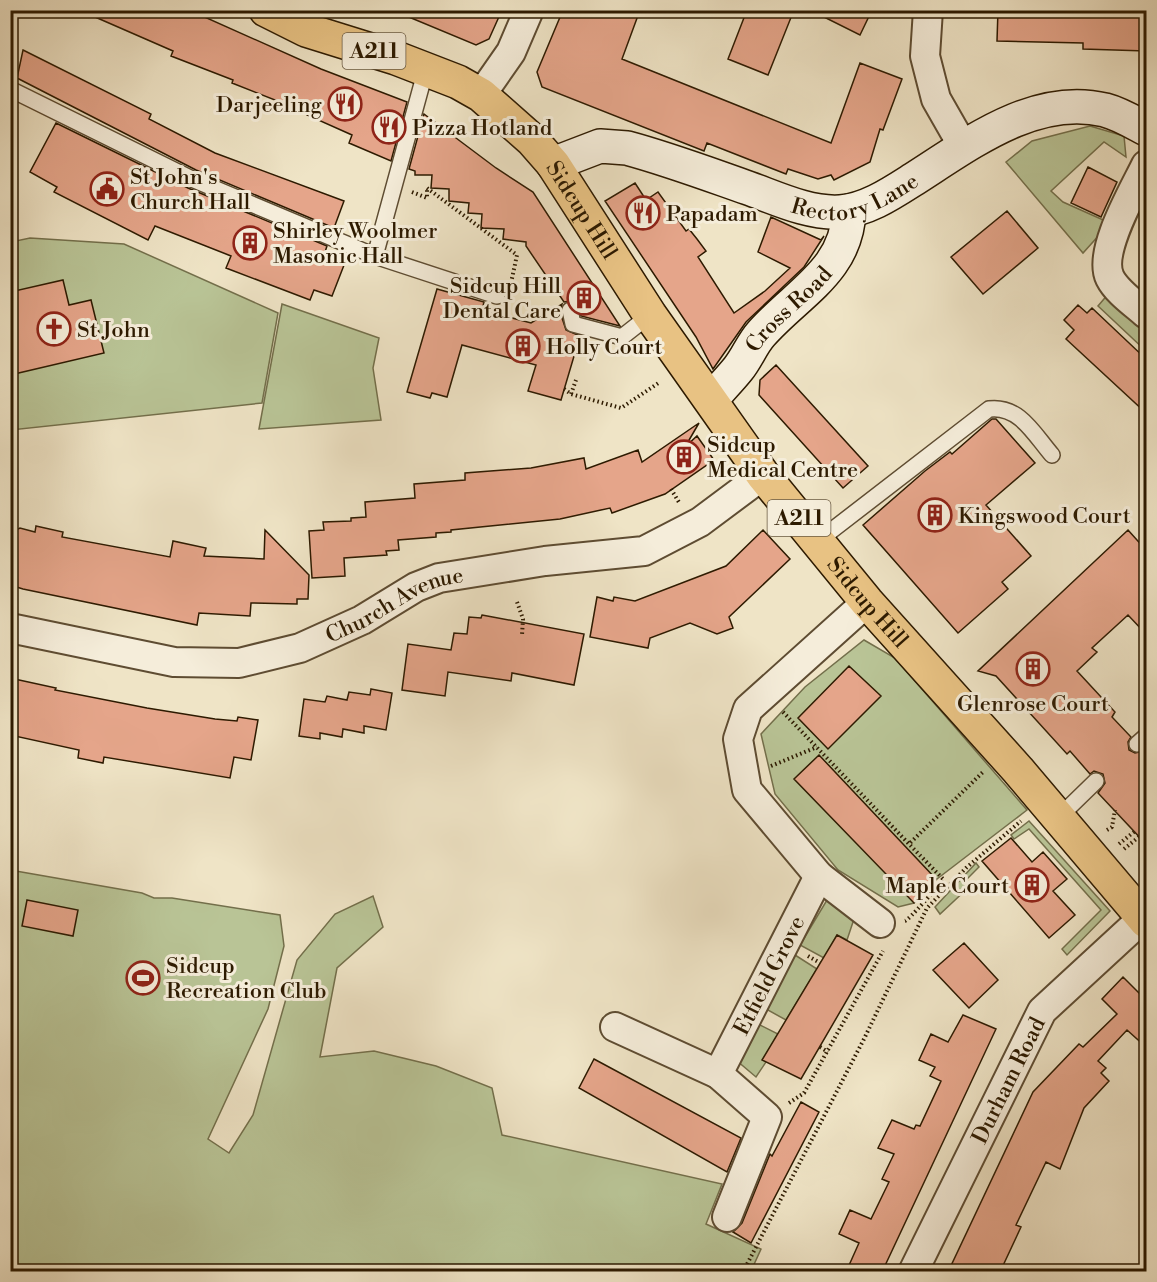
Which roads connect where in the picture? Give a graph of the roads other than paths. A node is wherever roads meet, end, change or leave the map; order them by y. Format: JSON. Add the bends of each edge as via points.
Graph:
{"nodes":[{"id":1,"x":266,"y":10,"type":"edge"},
{"id":2,"x":529,"y":10,"type":"edge"},
{"id":3,"x":928,"y":10,"type":"edge"},
{"id":4,"x":426,"y":69,"type":"junction"},
{"id":5,"x":10,"y":89,"type":"edge"},
{"id":6,"x":481,"y":95,"type":"junction"},
{"id":7,"x":1146,"y":129,"type":"edge"},
{"id":8,"x":964,"y":148,"type":"junction"},
{"id":9,"x":553,"y":164,"type":"junction"},
{"id":10,"x":1146,"y":165,"type":"edge"},
{"id":11,"x":849,"y":211,"type":"junction"},
{"id":12,"x":375,"y":256,"type":"junction"},
{"id":13,"x":497,"y":296,"type":"dead end"},
{"id":14,"x":570,"y":310,"type":"dead end"},
{"id":15,"x":650,"y":315,"type":"junction"},
{"id":16,"x":1146,"y":315,"type":"edge"},
{"id":17,"x":711,"y":400,"type":"junction"},
{"id":18,"x":1052,"y":455,"type":"dead end"},
{"id":19,"x":763,"y":475,"type":"junction"},
{"id":20,"x":818,"y":541,"type":"junction"},
{"id":21,"x":867,"y":602,"type":"junction"},
{"id":22,"x":10,"y":628,"type":"edge"},
{"id":23,"x":1096,"y":781,"type":"dead end"},
{"id":24,"x":1059,"y":817,"type":"junction"},
{"id":25,"x":819,"y":876,"type":"junction"},
{"id":26,"x":1146,"y":917,"type":"edge"},
{"id":27,"x":888,"y":932,"type":"road end"},
{"id":28,"x":615,"y":1027,"type":"dead end"},
{"id":29,"x":718,"y":1074,"type":"junction"},
{"id":30,"x":727,"y":1217,"type":"dead end"},
{"id":31,"x":914,"y":1272,"type":"edge"}],
"edges":[{"from":1,"to":4,"type":"main road","number":"A211","via":[[306,30]]},
{"from":2,"to":6,"type":"street","via":[[511,52]]},
{"from":3,"to":8,"type":"street","via":[[925,56],[930,78],[936,99]]},
{"from":4,"to":6,"type":"main road","number":"A211"},
{"from":4,"to":12,"type":"lane"},
{"from":5,"to":12,"type":"lane","via":[[192,179]]},
{"from":6,"to":9,"type":"main road","name":"Sidcup Hill","number":"A211"},
{"from":7,"to":8,"type":"street","name":"Rectory Lane","via":[[1108,111],[1071,108],[1005,124]]},
{"from":8,"to":11,"type":"street","name":"Rectory Lane","via":[[893,192]]},
{"from":9,"to":11,"type":"street","name":"Rectory Lane","via":[[600,146],[627,148],[805,207]]},
{"from":9,"to":15,"type":"main road","name":"Sidcup Hill","number":"A211"},
{"from":10,"to":16,"type":"street","via":[[1106,255],[1113,284]]},
{"from":11,"to":17,"type":"street","name":"Cross Road","via":[[848,229],[834,261],[816,283],[762,332],[740,367]]},
{"from":12,"to":13,"type":"lane"},
{"from":14,"to":15,"type":"lane","via":[[573,324],[622,337]]},
{"from":15,"to":17,"type":"main road","name":"Sidcup Hill","number":"A211"},
{"from":17,"to":19,"type":"main road","name":"Sidcup Hill","number":"A211"},
{"from":18,"to":20,"type":"lane","via":[[1016,413],[1002,407],[989,409]]},
{"from":19,"to":20,"type":"main road","name":"Sidcup Hill","number":"A211"},
{"from":19,"to":22,"type":"street","name":"Church Avenue","via":[[700,522],[644,551],[545,561],[439,578],[416,586],[362,620],[300,648],[239,663],[174,662]]},
{"from":20,"to":21,"type":"main road","name":"Sidcup Hill","number":"A211"},
{"from":21,"to":24,"type":"main road","name":"Sidcup Hill","number":"A211"},
{"from":21,"to":25,"type":"street","via":[[748,710],[738,739],[747,790]]},
{"from":23,"to":24,"type":"lane"},
{"from":24,"to":26,"type":"main road","name":"Sidcup Hill","number":"A211"},
{"from":25,"to":27,"type":"street"},
{"from":25,"to":29,"type":"street","name":"Etfield Grove"},
{"from":26,"to":31,"type":"street","name":"Durham Road","via":[[1042,1011]]},
{"from":28,"to":29,"type":"street"},
{"from":29,"to":30,"type":"street","via":[[767,1117]]}]}
